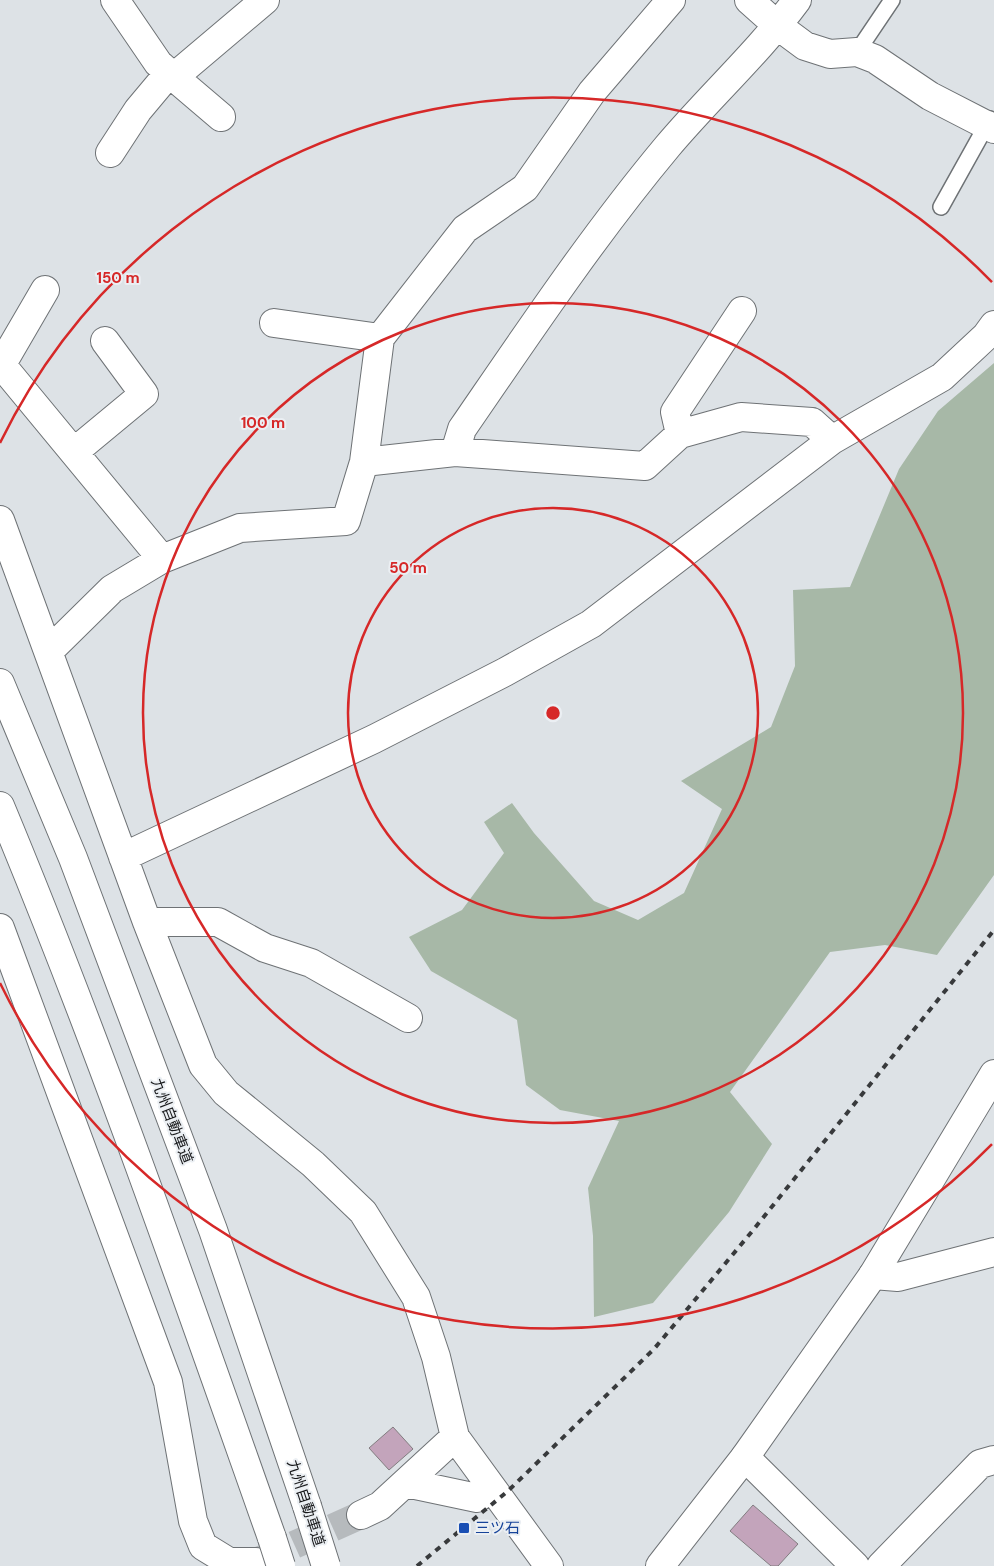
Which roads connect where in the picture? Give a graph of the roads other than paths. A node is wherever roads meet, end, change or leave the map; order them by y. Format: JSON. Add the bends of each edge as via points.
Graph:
{"nodes":[{"id":1,"x":115,"y":0,"type":"edge"},
{"id":2,"x":265,"y":0,"type":"edge"},
{"id":3,"x":671,"y":0,"type":"edge"},
{"id":4,"x":749,"y":0,"type":"edge"},
{"id":5,"x":797,"y":0,"type":"edge"},
{"id":6,"x":892,"y":0,"type":"edge"},
{"id":7,"x":778,"y":26,"type":"junction"},
{"id":8,"x":857,"y":52,"type":"junction"},
{"id":9,"x":172,"y":75,"type":"junction"},
{"id":10,"x":222,"y":116,"type":"dead end"},
{"id":11,"x":991,"y":123,"type":"edge"},
{"id":12,"x":110,"y":153,"type":"dead end"},
{"id":13,"x":941,"y":207,"type":"dead end"},
{"id":14,"x":45,"y":290,"type":"dead end"},
{"id":15,"x":742,"y":310,"type":"dead end"},
{"id":16,"x":274,"y":323,"type":"dead end"},
{"id":17,"x":994,"y":325,"type":"edge"},
{"id":18,"x":380,"y":338,"type":"junction"},
{"id":19,"x":105,"y":341,"type":"dead end"},
{"id":20,"x":1,"y":364,"type":"edge"},
{"id":21,"x":680,"y":434,"type":"junction"},
{"id":22,"x":832,"y":440,"type":"junction"},
{"id":23,"x":74,"y":452,"type":"junction"},
{"id":24,"x":455,"y":452,"type":"junction"},
{"id":25,"x":364,"y":462,"type":"junction"},
{"id":26,"x":0,"y":520,"type":"edge"},
{"id":27,"x":162,"y":559,"type":"junction"},
{"id":28,"x":49,"y":651,"type":"junction"},
{"id":29,"x":0,"y":683,"type":"edge"},
{"id":30,"x":0,"y":806,"type":"edge"},
{"id":31,"x":123,"y":857,"type":"junction"},
{"id":32,"x":147,"y":922,"type":"junction"},
{"id":33,"x":0,"y":928,"type":"edge"},
{"id":34,"x":11,"y":988,"type":"edge"},
{"id":35,"x":408,"y":1018,"type":"dead end"},
{"id":36,"x":994,"y":1074,"type":"edge"},
{"id":37,"x":994,"y":1252,"type":"edge"},
{"id":38,"x":873,"y":1275,"type":"junction"},
{"id":39,"x":459,"y":1443,"type":"junction"},
{"id":40,"x":744,"y":1457,"type":"junction"},
{"id":41,"x":994,"y":1460,"type":"edge"},
{"id":42,"x":406,"y":1482,"type":"junction"},
{"id":43,"x":484,"y":1493,"type":"junction"},
{"id":44,"x":361,"y":1515,"type":"tunnel mouth"},
{"id":45,"x":268,"y":1564,"type":"edge"},
{"id":46,"x":326,"y":1566,"type":"edge"},
{"id":47,"x":549,"y":1566,"type":"edge"},
{"id":48,"x":660,"y":1566,"type":"edge"},
{"id":49,"x":855,"y":1566,"type":"edge"},
{"id":50,"x":881,"y":1566,"type":"edge"}],
"edges":[{"from":1,"to":9,"type":"main road","via":[[158,63]]},
{"from":2,"to":9,"type":"main road"},
{"from":3,"to":18,"type":"main road","via":[[592,92],[525,188],[465,229]]},
{"from":4,"to":7,"type":"main road"},
{"from":5,"to":7,"type":"main road"},
{"from":6,"to":8,"type":"lane"},
{"from":7,"to":8,"type":"main road","via":[[806,46],[830,54]]},
{"from":7,"to":24,"type":"main road","via":[[667,147],[570,272],[462,429]]},
{"from":8,"to":11,"type":"main road","via":[[875,59],[930,96]]},
{"from":9,"to":10,"type":"main road"},
{"from":9,"to":12,"type":"main road","via":[[138,110]]},
{"from":11,"to":13,"type":"lane"},
{"from":14,"to":20,"type":"main road"},
{"from":15,"to":21,"type":"main road","via":[[675,412]]},
{"from":16,"to":18,"type":"main road"},
{"from":17,"to":22,"type":"main road","via":[[942,377]]},
{"from":18,"to":25,"type":"main road"},
{"from":19,"to":23,"type":"main road","via":[[144,394]]},
{"from":20,"to":23,"type":"main road"},
{"from":21,"to":22,"type":"main road","via":[[742,417],[812,422]]},
{"from":21,"to":24,"type":"main road","via":[[645,466]]},
{"from":22,"to":31,"type":"main road","via":[[592,624],[374,739]]},
{"from":23,"to":27,"type":"main road"},
{"from":24,"to":25,"type":"main road"},
{"from":25,"to":27,"type":"main road","via":[[346,521],[240,528]]},
{"from":26,"to":28,"type":"main road"},
{"from":27,"to":28,"type":"main road","via":[[112,589]]},
{"from":28,"to":31,"type":"main road"},
{"from":29,"to":46,"type":"main road","name":"九州自動車道","bridge":true,"via":[[73,858],[214,1230]]},
{"from":30,"to":45,"type":"main road","bridge":true,"via":[[172,1254],[272,1538]]},
{"from":31,"to":32,"type":"main road"},
{"from":32,"to":35,"type":"main road","via":[[218,922],[265,948],[310,963]]},
{"from":32,"to":39,"type":"main road","via":[[203,1065],[226,1093],[313,1164],[363,1212],[416,1297]]},
{"from":33,"to":34,"type":"main road"},
{"from":34,"to":45,"type":"main road","via":[[168,1382],[193,1521],[204,1546],[229,1562]]},
{"from":36,"to":38,"type":"main road"},
{"from":37,"to":38,"type":"main road","via":[[898,1277]]},
{"from":38,"to":40,"type":"main road"},
{"from":39,"to":42,"type":"main road"},
{"from":39,"to":43,"type":"main road"},
{"from":40,"to":48,"type":"main road"},
{"from":40,"to":49,"type":"main road"},
{"from":41,"to":50,"type":"main road","via":[[980,1464]]},
{"from":42,"to":43,"type":"main road"},
{"from":42,"to":44,"type":"main road","via":[[380,1506]]},
{"from":43,"to":47,"type":"main road"}]}
